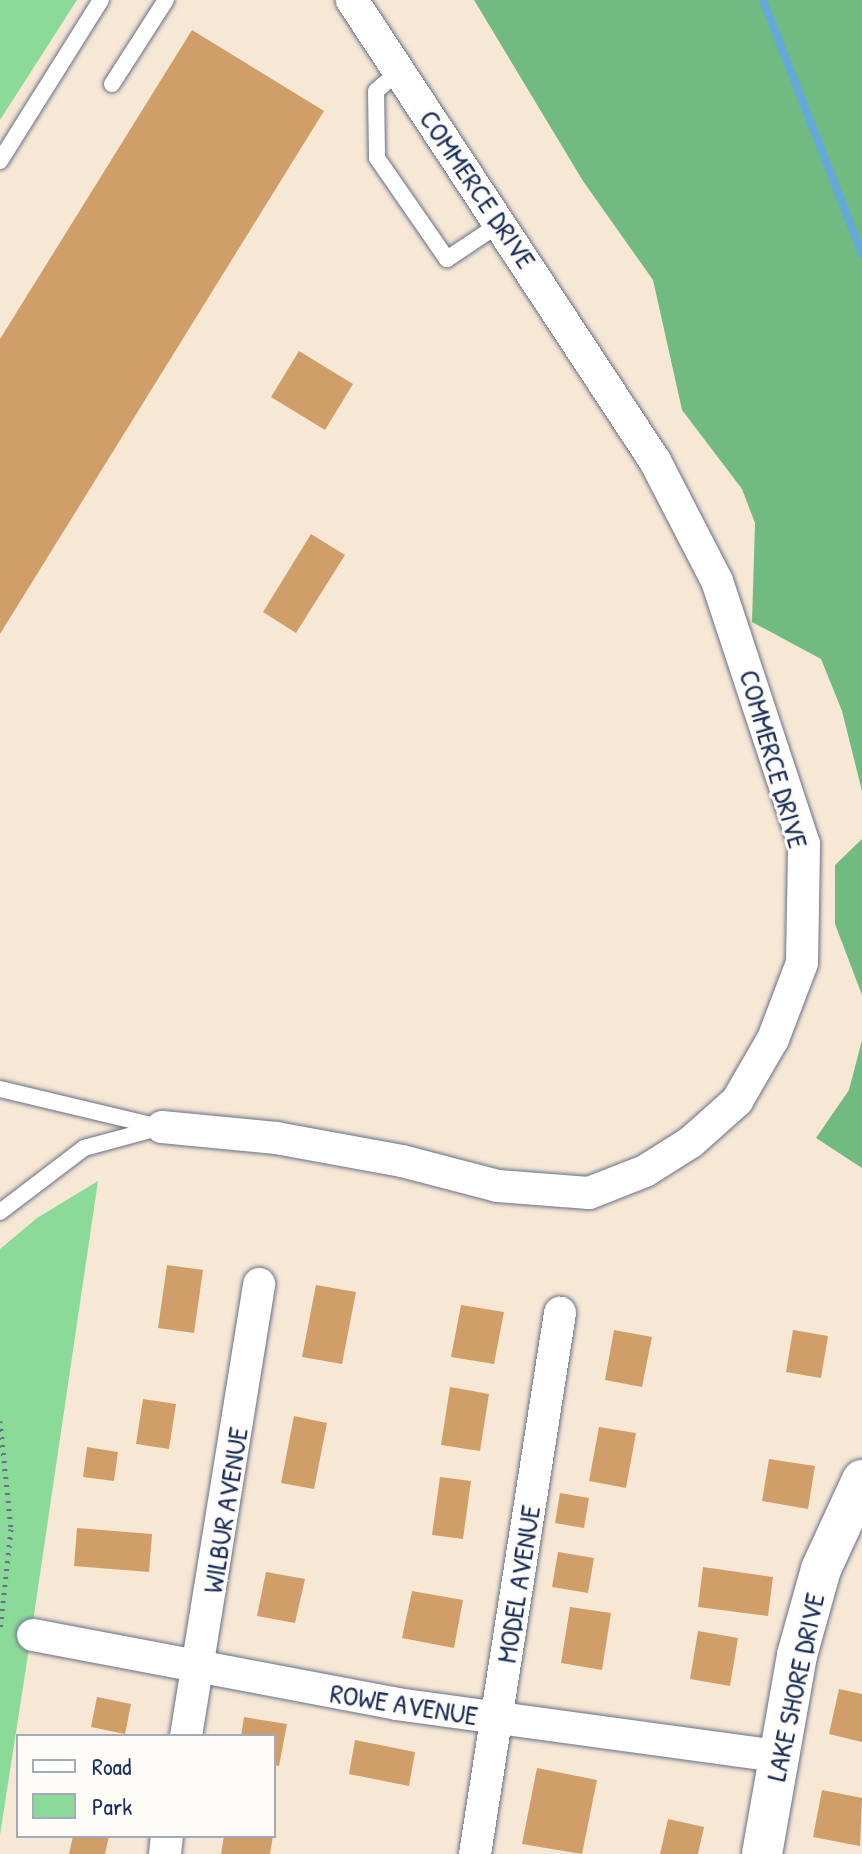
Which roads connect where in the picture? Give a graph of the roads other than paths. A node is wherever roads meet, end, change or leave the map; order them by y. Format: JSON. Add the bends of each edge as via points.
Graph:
{"nodes":[{"id":1,"x":101,"y":0,"type":"edge"},
{"id":2,"x":166,"y":0,"type":"edge"},
{"id":3,"x":352,"y":0,"type":"edge"},
{"id":4,"x":399,"y":71,"type":"junction"},
{"id":5,"x":112,"y":84,"type":"dead end"},
{"id":6,"x":0,"y":161,"type":"edge"},
{"id":7,"x":501,"y":223,"type":"junction"},
{"id":8,"x":0,"y":1089,"type":"edge"},
{"id":9,"x":162,"y":1127,"type":"junction"},
{"id":10,"x":0,"y":1212,"type":"edge"},
{"id":11,"x":259,"y":1284,"type":"dead end"},
{"id":12,"x":560,"y":1313,"type":"dead end"},
{"id":13,"x":862,"y":1480,"type":"edge"},
{"id":14,"x":33,"y":1635,"type":"dead end"},
{"id":15,"x":198,"y":1670,"type":"junction"},
{"id":16,"x":498,"y":1719,"type":"junction"},
{"id":17,"x":186,"y":1734,"type":"edge"},
{"id":18,"x":778,"y":1756,"type":"junction"},
{"id":19,"x":475,"y":1854,"type":"edge"},
{"id":20,"x":762,"y":1854,"type":"edge"}],
"edges":[{"from":1,"to":6,"type":"lane"},
{"from":2,"to":5,"type":"lane"},
{"from":3,"to":4,"type":"street","name":"COMMERCE DRIVE"},
{"from":4,"to":7,"type":"street","name":"COMMERCE DRIVE"},
{"from":4,"to":7,"type":"lane","via":[[376,91],[377,158],[447,259]]},
{"from":7,"to":9,"type":"street","name":"COMMERCE DRIVE","via":[[655,461],[717,581],[804,844],[802,963],[773,1039],[737,1101],[691,1142],[645,1171],[589,1193],[498,1186],[276,1138]]},
{"from":8,"to":9,"type":"lane"},
{"from":9,"to":10,"type":"lane","via":[[84,1148]]},
{"from":11,"to":15,"type":"street","name":"WILBUR AVENUE"},
{"from":12,"to":16,"type":"street","name":"MODEL AVENUE"},
{"from":13,"to":18,"type":"street","name":"LAKE SHORE DRIVE","via":[[821,1569],[797,1655]]},
{"from":14,"to":15,"type":"street","name":"ROWE AVENUE"},
{"from":15,"to":16,"type":"street","name":"ROWE AVENUE"},
{"from":15,"to":17,"type":"street","name":"WILBUR AVENUE"},
{"from":16,"to":18,"type":"street","name":"ROWE AVENUE"},
{"from":16,"to":19,"type":"street","name":"MODEL AVENUE"},
{"from":18,"to":20,"type":"street","name":"LAKE SHORE DRIVE"}]}
